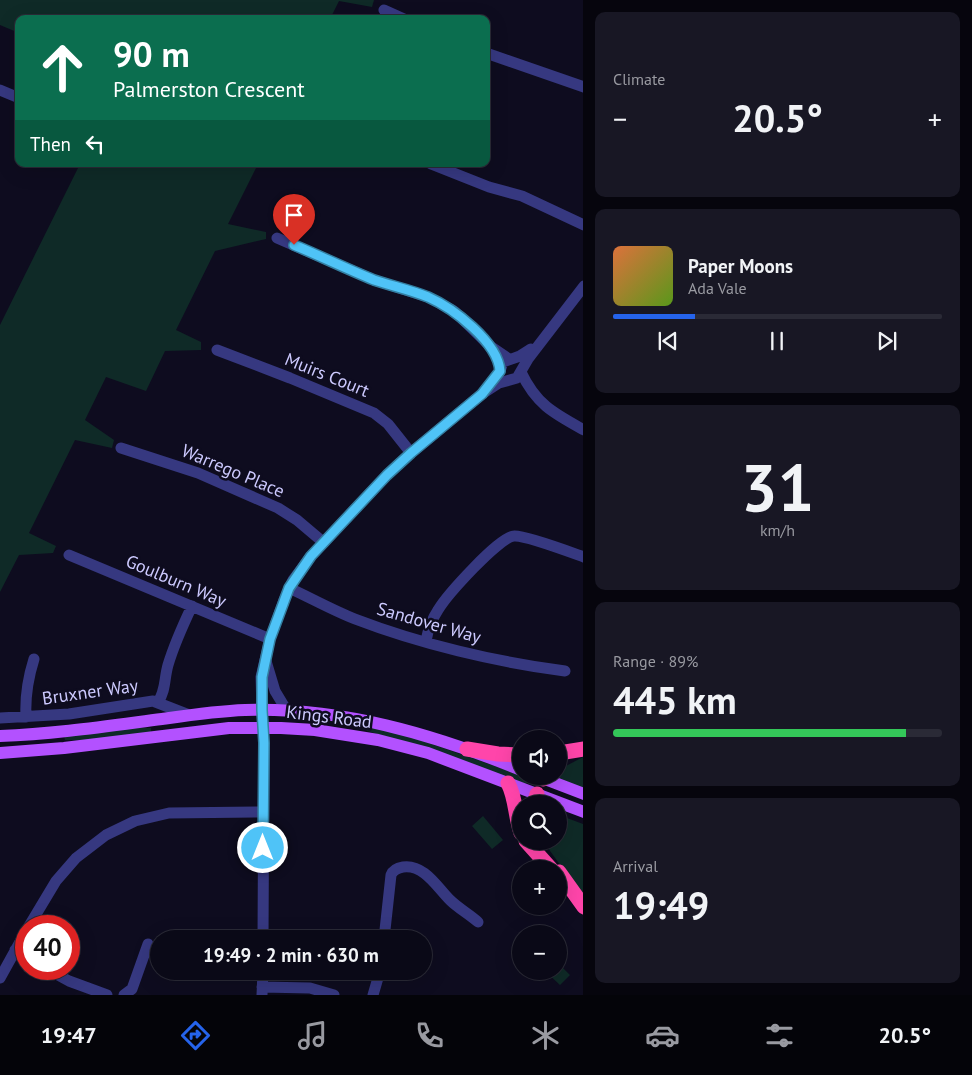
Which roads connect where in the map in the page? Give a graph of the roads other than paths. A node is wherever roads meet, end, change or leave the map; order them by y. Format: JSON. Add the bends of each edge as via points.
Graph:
{"nodes":[{"id":1,"x":384,"y":10,"type":"dead end"},
{"id":2,"x":395,"y":15,"type":"edge"},
{"id":3,"x":490,"y":54,"type":"edge"},
{"id":4,"x":583,"y":87,"type":"edge"},
{"id":5,"x":0,"y":90,"type":"edge"},
{"id":6,"x":15,"y":96,"type":"edge"},
{"id":7,"x":439,"y":167,"type":"edge"},
{"id":8,"x":583,"y":225,"type":"edge"},
{"id":9,"x":277,"y":238,"type":"dead end"},
{"id":10,"x":583,"y":286,"type":"edge"},
{"id":11,"x":540,"y":342,"type":"junction"},
{"id":12,"x":490,"y":346,"type":"junction"},
{"id":13,"x":216,"y":350,"type":"dead end"},
{"id":14,"x":511,"y":359,"type":"junction"},
{"id":15,"x":521,"y":370,"type":"junction"},
{"id":16,"x":505,"y":375,"type":"junction"},
{"id":17,"x":530,"y":390,"type":"junction"},
{"id":18,"x":583,"y":430,"type":"edge"},
{"id":19,"x":121,"y":448,"type":"dead end"},
{"id":20,"x":411,"y":453,"type":"junction"},
{"id":21,"x":323,"y":542,"type":"junction"},
{"id":22,"x":69,"y":555,"type":"dead end"},
{"id":23,"x":583,"y":557,"type":"edge"},
{"id":24,"x":289,"y":588,"type":"junction"},
{"id":25,"x":192,"y":606,"type":"junction"},
{"id":26,"x":270,"y":639,"type":"junction"},
{"id":27,"x":426,"y":642,"type":"junction"},
{"id":28,"x":265,"y":657,"type":"junction"},
{"id":29,"x":34,"y":659,"type":"dead end"},
{"id":30,"x":566,"y":671,"type":"dead end"},
{"id":31,"x":158,"y":702,"type":"junction"},
{"id":32,"x":262,"y":710,"type":"junction"},
{"id":33,"x":288,"y":711,"type":"junction"},
{"id":34,"x":188,"y":715,"type":"junction"},
{"id":35,"x":26,"y":717,"type":"junction"},
{"id":36,"x":0,"y":718,"type":"edge"},
{"id":37,"x":263,"y":728,"type":"junction"},
{"id":38,"x":0,"y":736,"type":"edge"},
{"id":39,"x":467,"y":749,"type":"junction"},
{"id":40,"x":581,"y":750,"type":"edge"},
{"id":41,"x":0,"y":752,"type":"edge"},
{"id":42,"x":567,"y":752,"type":"edge"},
{"id":43,"x":512,"y":754,"type":"edge"},
{"id":44,"x":567,"y":757,"type":"edge"},
{"id":45,"x":512,"y":766,"type":"edge"},
{"id":46,"x":508,"y":783,"type":"junction"},
{"id":47,"x":561,"y":785,"type":"edge"},
{"id":48,"x":583,"y":794,"type":"edge"},
{"id":49,"x":513,"y":795,"type":"edge"},
{"id":50,"x":528,"y":795,"type":"edge"},
{"id":51,"x":567,"y":808,"type":"edge"},
{"id":52,"x":263,"y":812,"type":"junction"},
{"id":53,"x":583,"y":812,"type":"edge"},
{"id":54,"x":534,"y":850,"type":"edge"},
{"id":55,"x":543,"y":860,"type":"edge"},
{"id":56,"x":567,"y":884,"type":"edge"},
{"id":57,"x":567,"y":885,"type":"edge"},
{"id":58,"x":570,"y":888,"type":"junction"},
{"id":59,"x":583,"y":907,"type":"edge"},
{"id":60,"x":36,"y":915,"type":"edge"},
{"id":61,"x":478,"y":922,"type":"dead end"},
{"id":62,"x":263,"y":930,"type":"edge"},
{"id":63,"x":385,"y":930,"type":"edge"},
{"id":64,"x":148,"y":944,"type":"dead end"},
{"id":65,"x":15,"y":950,"type":"edge"},
{"id":66,"x":0,"y":978,"type":"edge"},
{"id":67,"x":67,"y":980,"type":"edge"},
{"id":68,"x":377,"y":980,"type":"edge"},
{"id":69,"x":262,"y":991,"type":"edge"},
{"id":70,"x":107,"y":995,"type":"edge"},
{"id":71,"x":124,"y":995,"type":"edge"},
{"id":72,"x":334,"y":995,"type":"edge"},
{"id":73,"x":373,"y":995,"type":"edge"}],
"edges":[{"from":1,"to":2,"type":"street"},
{"from":3,"to":4,"type":"street"},
{"from":5,"to":6,"type":"street"},
{"from":7,"to":8,"type":"street","via":[[522,196]]},
{"from":9,"to":12,"type":"street","via":[[374,280],[428,297],[454,311]]},
{"from":10,"to":11,"type":"street"},
{"from":11,"to":14,"type":"street"},
{"from":11,"to":15,"type":"street"},
{"from":12,"to":14,"type":"street"},
{"from":12,"to":16,"type":"street"},
{"from":13,"to":20,"type":"street","name":"Muirs Court","via":[[374,413],[388,424]]},
{"from":14,"to":15,"type":"street","via":[[519,363]]},
{"from":14,"to":16,"type":"street","via":[[503,362]]},
{"from":15,"to":16,"type":"street","via":[[517,378]]},
{"from":15,"to":17,"type":"street"},
{"from":16,"to":17,"type":"street"},
{"from":16,"to":20,"type":"street"},
{"from":17,"to":18,"type":"street","via":[[544,406]]},
{"from":19,"to":21,"type":"street","name":"Warrego Place","via":[[198,473],[278,508]]},
{"from":20,"to":21,"type":"street"},
{"from":21,"to":24,"type":"street"},
{"from":22,"to":25,"type":"street","name":"Goulburn Way"},
{"from":23,"to":27,"type":"street","via":[[520,536],[508,538],[446,598],[431,624]]},
{"from":24,"to":26,"type":"street"},
{"from":24,"to":27,"type":"street","name":"Sandover Way","via":[[354,618]]},
{"from":25,"to":26,"type":"street","name":"Goulburn Way"},
{"from":25,"to":31,"type":"street","name":"Bruxner Way","via":[[172,654],[164,692]]},
{"from":26,"to":28,"type":"street"},
{"from":27,"to":30,"type":"street","name":"Sandover Way","via":[[525,666]]},
{"from":28,"to":32,"type":"street"},
{"from":28,"to":33,"type":"street","via":[[275,690]]},
{"from":29,"to":35,"type":"street","name":"Bruxner Way","via":[[25,701]]},
{"from":31,"to":34,"type":"street","name":"Bruxner Way"},
{"from":31,"to":35,"type":"street","name":"Bruxner Way"},
{"from":32,"to":33,"type":"main road","name":"Kings Road"},
{"from":32,"to":34,"type":"main road","name":"Kings Road"},
{"from":32,"to":37,"type":"street"},
{"from":33,"to":39,"type":"main road","name":"Kings Road","via":[[379,723]]},
{"from":34,"to":38,"type":"main road","name":"Kings Road"},
{"from":35,"to":36,"type":"street","name":"Bruxner Way"},
{"from":37,"to":41,"type":"main road","name":"Kings Road","via":[[229,728],[64,748]]},
{"from":37,"to":46,"type":"main road","name":"Kings Road","via":[[315,730],[378,740],[428,753]]},
{"from":37,"to":52,"type":"street"},
{"from":39,"to":43,"type":"highway"},
{"from":39,"to":45,"type":"main road","name":"Kings Road"},
{"from":40,"to":42,"type":"highway"},
{"from":40,"to":44,"type":"highway"},
{"from":46,"to":49,"type":"highway"},
{"from":46,"to":50,"type":"main road","name":"Kings Road"},
{"from":47,"to":48,"type":"main road"},
{"from":51,"to":53,"type":"main road","name":"Kings Road"},
{"from":52,"to":60,"type":"street","via":[[168,813],[135,820],[106,834],[76,858],[56,881]]},
{"from":52,"to":62,"type":"street"},
{"from":54,"to":55,"type":"highway"},
{"from":56,"to":58,"type":"highway"},
{"from":57,"to":58,"type":"highway"},
{"from":58,"to":59,"type":"highway"},
{"from":61,"to":63,"type":"street","via":[[450,901],[424,873],[413,867],[400,867],[390,875]]},
{"from":64,"to":71,"type":"street","via":[[132,989]]},
{"from":65,"to":66,"type":"street"},
{"from":67,"to":70,"type":"street"},
{"from":68,"to":73,"type":"street"},
{"from":69,"to":72,"type":"street","via":[[310,988]]}]}
